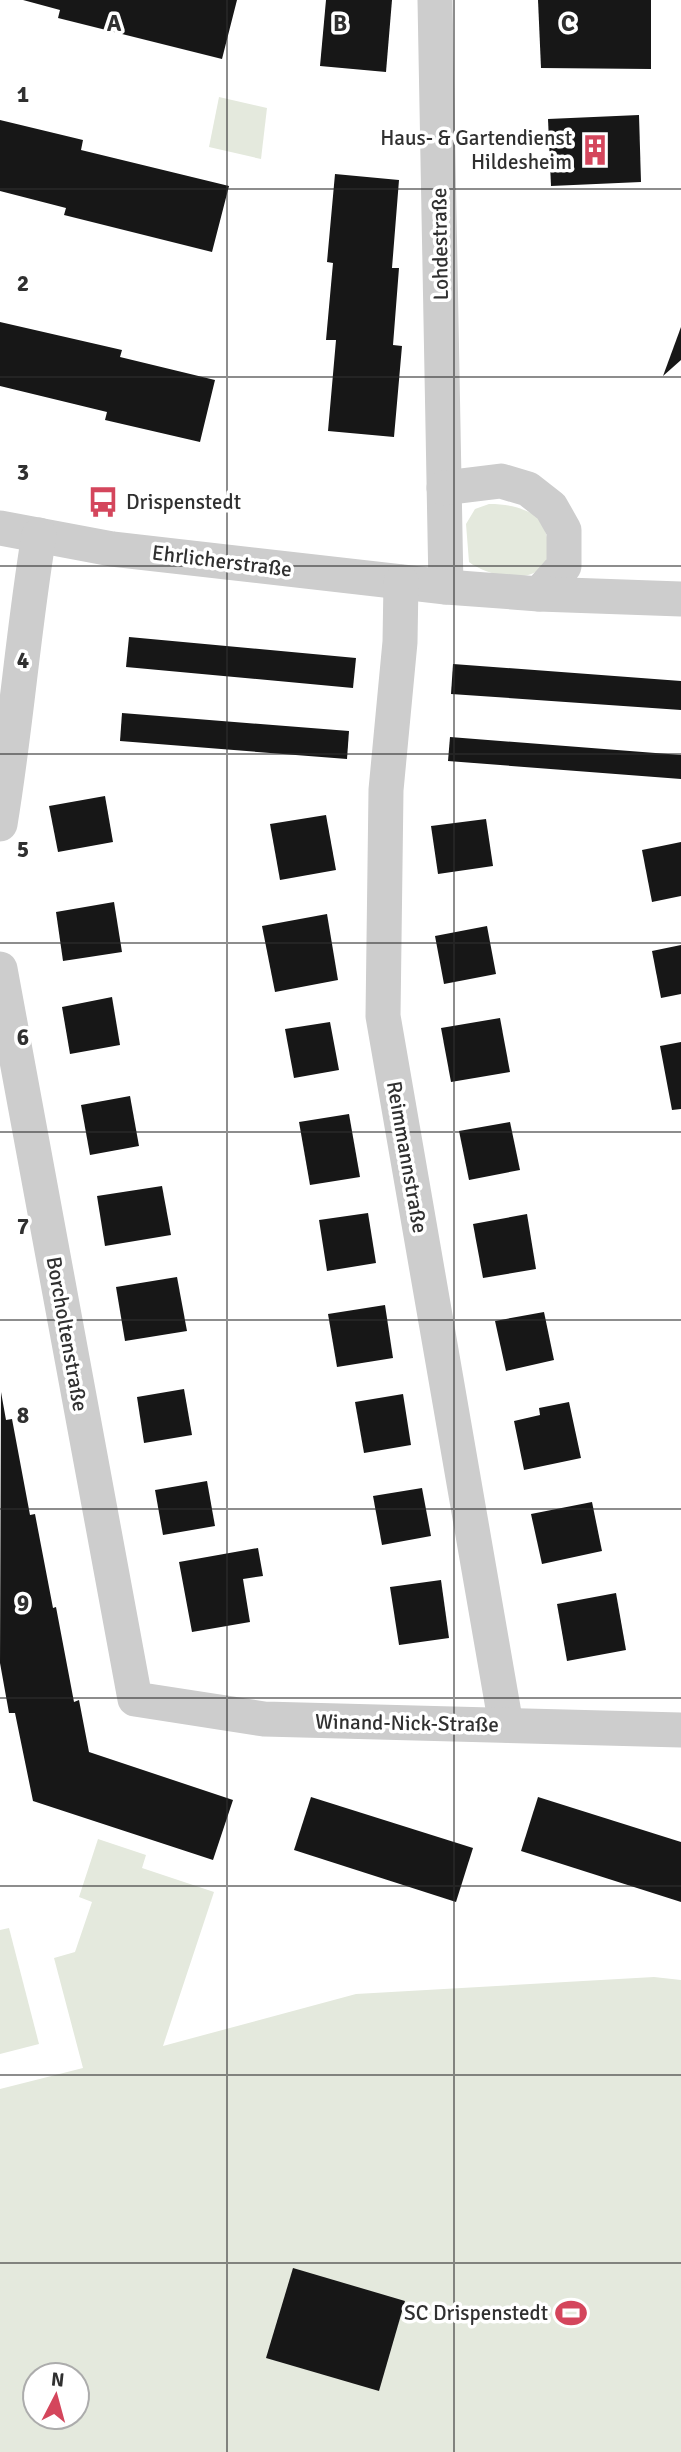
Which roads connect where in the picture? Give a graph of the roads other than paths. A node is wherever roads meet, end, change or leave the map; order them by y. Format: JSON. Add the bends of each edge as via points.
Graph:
{"nodes":[{"id":1,"x":435,"y":0,"type":"edge"},
{"id":2,"x":444,"y":488,"type":"junction"},
{"id":3,"x":0,"y":528,"type":"edge"},
{"id":4,"x":39,"y":535,"type":"junction"},
{"id":5,"x":401,"y":582,"type":"junction"},
{"id":6,"x":446,"y":587,"type":"junction"},
{"id":7,"x":539,"y":594,"type":"junction"},
{"id":8,"x":681,"y":599,"type":"edge"},
{"id":9,"x":0,"y":824,"type":"edge"},
{"id":10,"x":0,"y":969,"type":"edge"},
{"id":11,"x":135,"y":1699,"type":"joint"},
{"id":12,"x":506,"y":1725,"type":"junction"},
{"id":13,"x":681,"y":1730,"type":"edge"}],
"edges":[{"from":1,"to":2,"type":"street","name":"Lohdestraße"},
{"from":2,"to":6,"type":"street"},
{"from":2,"to":7,"type":"street","via":[[501,481],[528,489],[551,506],[565,530],[564,566]]},
{"from":3,"to":4,"type":"street","name":"Ehrlicherstraße"},
{"from":4,"to":5,"type":"street","name":"Ehrlicherstraße","via":[[111,549]]},
{"from":4,"to":9,"type":"street"},
{"from":5,"to":6,"type":"street","name":"Ehrlicherstraße"},
{"from":5,"to":12,"type":"street","name":"Reimmannstraße","via":[[386,790],[383,1016]]},
{"from":6,"to":7,"type":"street","name":"Ehrlicherstraße"},
{"from":7,"to":8,"type":"street","name":"Ehrlicherstraße"},
{"from":10,"to":11,"type":"street","name":"Borcholtenstraße"},
{"from":11,"to":12,"type":"street","name":"Winand-Nick-Straße","via":[[264,1719]]},
{"from":12,"to":13,"type":"street","name":"Winand-Nick-Straße"}]}
